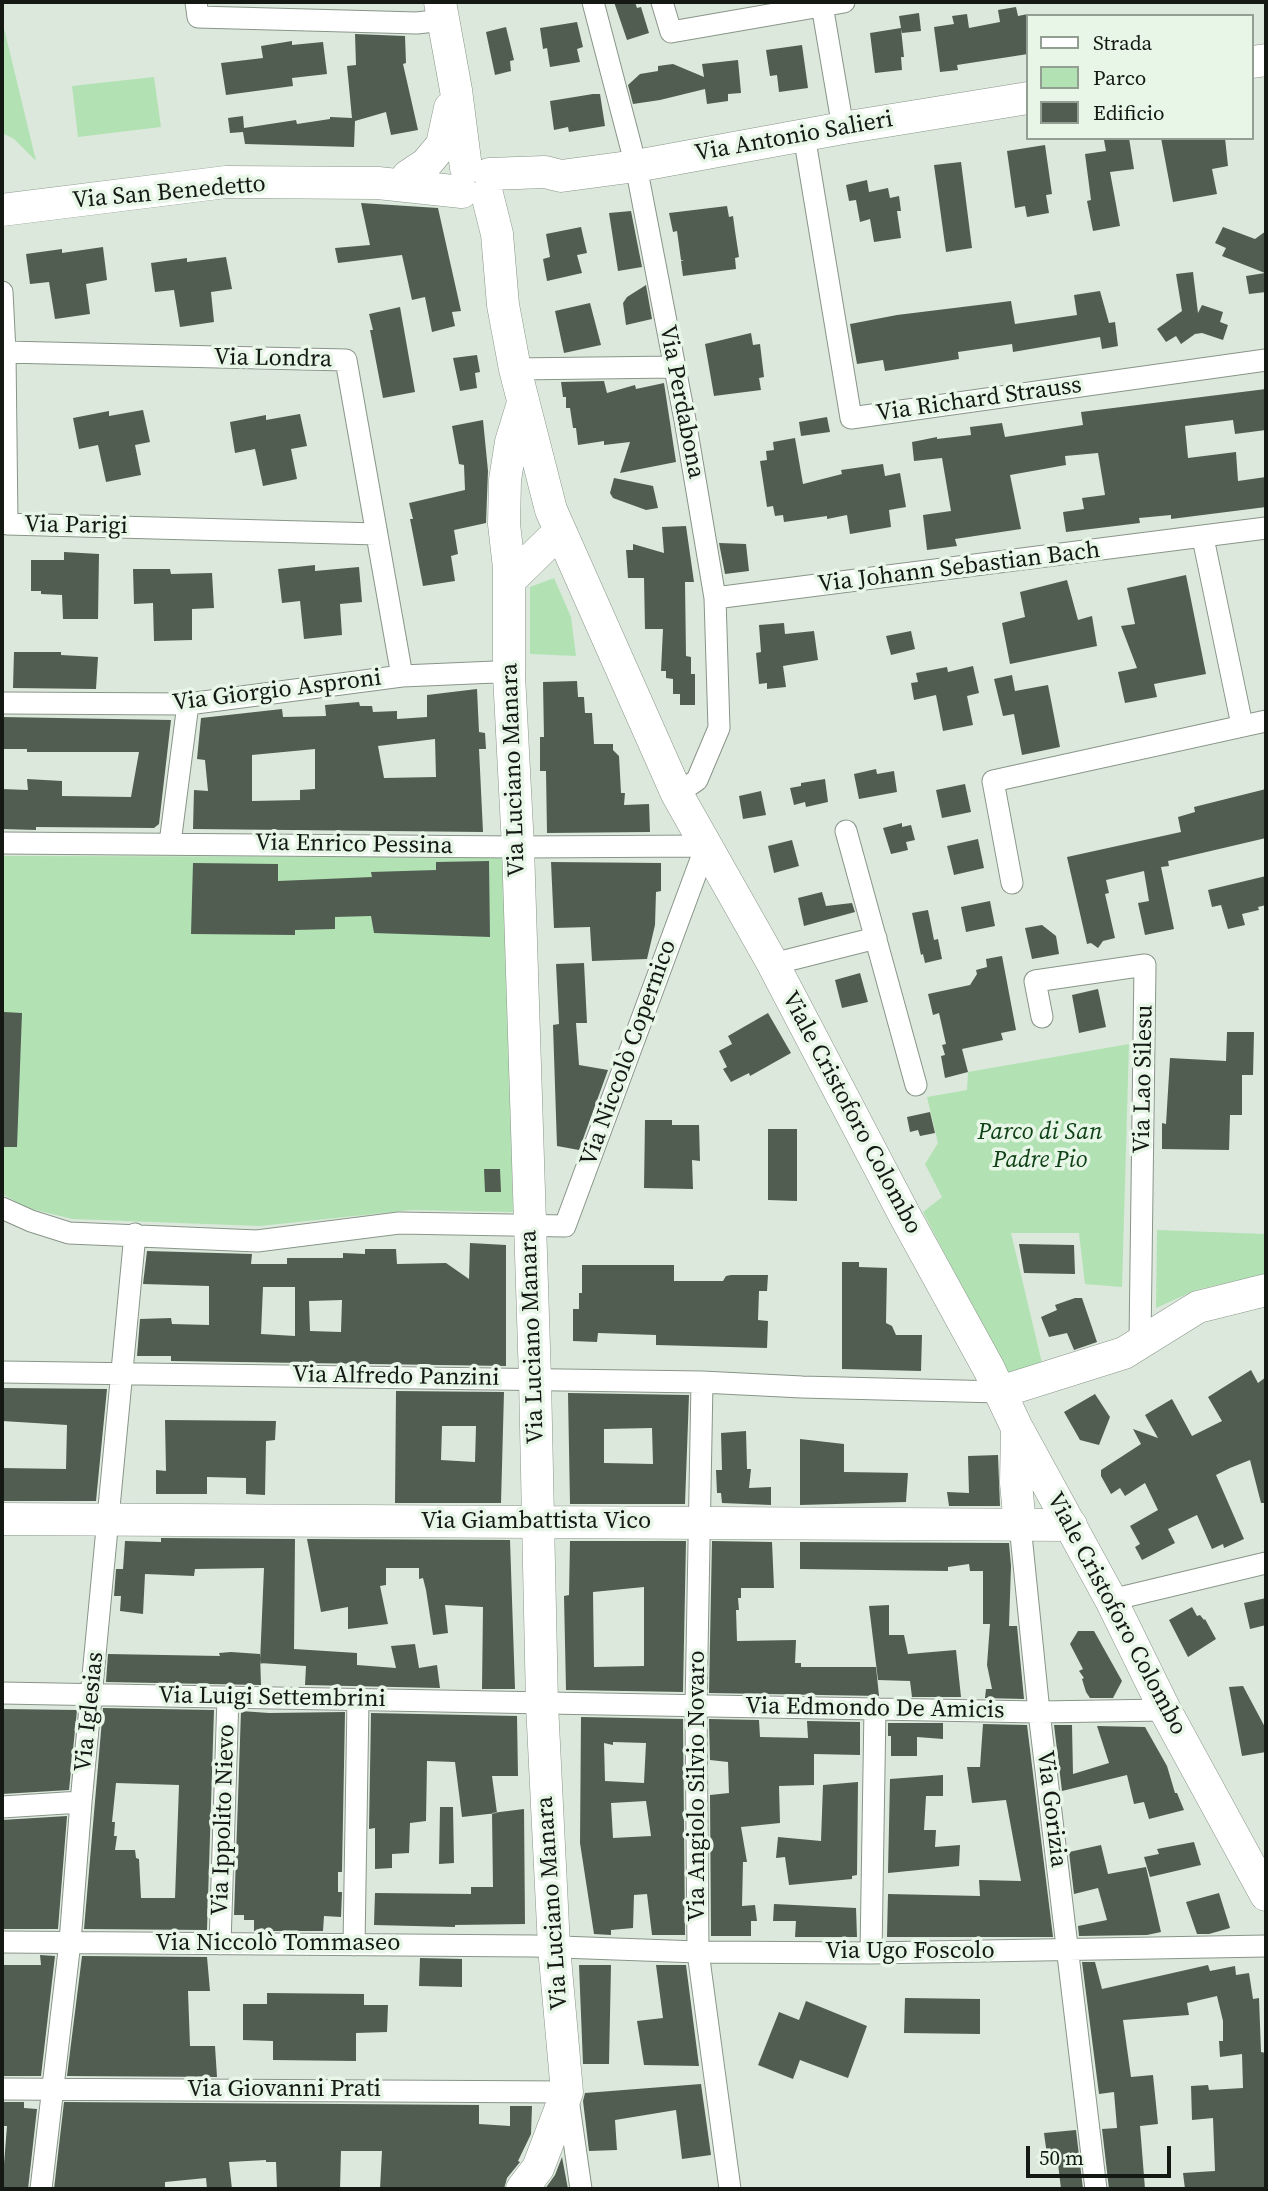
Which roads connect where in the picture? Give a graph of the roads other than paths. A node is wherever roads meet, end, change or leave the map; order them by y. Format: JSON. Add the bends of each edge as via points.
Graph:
{"nodes":[{"id":1,"x":196,"y":2,"type":"edge"},
{"id":2,"x":593,"y":2,"type":"edge"},
{"id":3,"x":663,"y":2,"type":"edge"},
{"id":4,"x":844,"y":2,"type":"edge"},
{"id":5,"x":822,"y":5,"type":"junction"},
{"id":6,"x":441,"y":11,"type":"edge"},
{"id":7,"x":456,"y":90,"type":"junction"},
{"id":8,"x":1026,"y":98,"type":"edge"},
{"id":9,"x":843,"y":128,"type":"junction"},
{"id":10,"x":804,"y":135,"type":"junction"},
{"id":11,"x":636,"y":166,"type":"junction"},
{"id":12,"x":408,"y":176,"type":"junction"},
{"id":13,"x":476,"y":182,"type":"junction"},
{"id":14,"x":378,"y":183,"type":"junction"},
{"id":15,"x":2,"y":210,"type":"edge"},
{"id":16,"x":2,"y":292,"type":"edge"},
{"id":17,"x":5,"y":352,"type":"junction"},
{"id":18,"x":1266,"y":360,"type":"edge"},
{"id":19,"x":674,"y":367,"type":"junction"},
{"id":20,"x":515,"y":369,"type":"junction"},
{"id":21,"x":523,"y":402,"type":"junction"},
{"id":22,"x":1266,"y":528,"type":"edge"},
{"id":23,"x":561,"y":533,"type":"junction"},
{"id":24,"x":377,"y":534,"type":"junction"},
{"id":25,"x":1203,"y":537,"type":"junction"},
{"id":26,"x":509,"y":575,"type":"junction"},
{"id":27,"x":715,"y":598,"type":"junction"},
{"id":28,"x":509,"y":675,"type":"junction"},
{"id":29,"x":402,"y":676,"type":"junction"},
{"id":30,"x":2,"y":703,"type":"edge"},
{"id":31,"x":188,"y":704,"type":"junction"},
{"id":32,"x":1266,"y":721,"type":"edge"},
{"id":33,"x":1242,"y":725,"type":"junction"},
{"id":34,"x":677,"y":794,"type":"junction"},
{"id":35,"x":846,"y":831,"type":"dead end"},
{"id":36,"x":2,"y":843,"type":"edge"},
{"id":37,"x":170,"y":843,"type":"junction"},
{"id":38,"x":706,"y":846,"type":"junction"},
{"id":39,"x":517,"y":847,"type":"junction"},
{"id":40,"x":1012,"y":883,"type":"dead end"},
{"id":41,"x":876,"y":938,"type":"junction"},
{"id":42,"x":773,"y":964,"type":"junction"},
{"id":43,"x":1042,"y":1017,"type":"dead end"},
{"id":44,"x":916,"y":1086,"type":"dead end"},
{"id":45,"x":2,"y":1208,"type":"edge"},
{"id":46,"x":529,"y":1225,"type":"junction"},
{"id":47,"x":135,"y":1234,"type":"junction"},
{"id":48,"x":1266,"y":1290,"type":"edge"},
{"id":49,"x":1140,"y":1341,"type":"junction"},
{"id":50,"x":2,"y":1372,"type":"edge"},
{"id":51,"x":122,"y":1373,"type":"junction"},
{"id":52,"x":535,"y":1379,"type":"junction"},
{"id":53,"x":702,"y":1382,"type":"junction"},
{"id":54,"x":1000,"y":1392,"type":"junction"},
{"id":55,"x":1017,"y":1428,"type":"junction"},
{"id":56,"x":2,"y":1519,"type":"edge"},
{"id":57,"x":107,"y":1519,"type":"junction"},
{"id":58,"x":538,"y":1521,"type":"junction"},
{"id":59,"x":699,"y":1523,"type":"junction"},
{"id":60,"x":1020,"y":1525,"type":"junction"},
{"id":61,"x":1070,"y":1525,"type":"junction"},
{"id":62,"x":1266,"y":1563,"type":"edge"},
{"id":63,"x":1111,"y":1600,"type":"junction"},
{"id":64,"x":2,"y":1693,"type":"edge"},
{"id":65,"x":92,"y":1694,"type":"junction"},
{"id":66,"x":228,"y":1697,"type":"junction"},
{"id":67,"x":358,"y":1700,"type":"junction"},
{"id":68,"x":542,"y":1704,"type":"junction"},
{"id":69,"x":696,"y":1706,"type":"junction"},
{"id":70,"x":876,"y":1708,"type":"junction"},
{"id":71,"x":1166,"y":1710,"type":"junction"},
{"id":72,"x":1039,"y":1712,"type":"junction"},
{"id":73,"x":81,"y":1802,"type":"junction"},
{"id":74,"x":2,"y":1807,"type":"edge"},
{"id":75,"x":1266,"y":1895,"type":"edge"},
{"id":76,"x":2,"y":1942,"type":"edge"},
{"id":77,"x":70,"y":1942,"type":"junction"},
{"id":78,"x":220,"y":1944,"type":"junction"},
{"id":79,"x":354,"y":1945,"type":"junction"},
{"id":80,"x":1266,"y":1946,"type":"edge"},
{"id":81,"x":554,"y":1947,"type":"junction"},
{"id":82,"x":1069,"y":1951,"type":"junction"},
{"id":83,"x":698,"y":1952,"type":"junction"},
{"id":84,"x":871,"y":1953,"type":"junction"},
{"id":85,"x":2,"y":2089,"type":"edge"},
{"id":86,"x":52,"y":2089,"type":"junction"},
{"id":87,"x":567,"y":2092,"type":"junction"},
{"id":88,"x":41,"y":2189,"type":"edge"},
{"id":89,"x":522,"y":2189,"type":"edge"},
{"id":90,"x":581,"y":2189,"type":"edge"},
{"id":91,"x":730,"y":2189,"type":"edge"},
{"id":92,"x":1096,"y":2189,"type":"edge"}],
"edges":[{"from":1,"to":6,"type":"street","via":[[198,17],[416,23]]},
{"from":2,"to":11,"type":"street","name":"Via Perdabona"},
{"from":3,"to":5,"type":"street","via":[[671,32]]},
{"from":4,"to":5,"type":"street"},
{"from":5,"to":9,"type":"street"},
{"from":6,"to":7,"type":"street","name":"Viale Cristoforo Colombo"},
{"from":7,"to":12,"type":"street","name":"Viale Cristoforo Colombo","via":[[442,145]]},
{"from":7,"to":13,"type":"street","name":"Viale Cristoforo Colombo","via":[[467,104]]},
{"from":8,"to":9,"type":"street","name":"Via Antonio Salieri"},
{"from":9,"to":10,"type":"street","name":"Via Antonio Salieri"},
{"from":10,"to":11,"type":"street","name":"Via Antonio Salieri"},
{"from":10,"to":18,"type":"street","name":"Via Richard Strauss","via":[[851,418]]},
{"from":11,"to":13,"type":"street","name":"Via Antonio Salieri"},
{"from":11,"to":19,"type":"street","name":"Via Perdabona"},
{"from":12,"to":13,"type":"street","name":"Via San Benedetto","via":[[446,172]]},
{"from":12,"to":14,"type":"street","name":"Via San Benedetto"},
{"from":13,"to":14,"type":"street","name":"Via San Benedetto"},
{"from":13,"to":20,"type":"street","name":"Viale Cristoforo Colombo","via":[[497,234]]},
{"from":14,"to":15,"type":"street","name":"Via San Benedetto","via":[[226,182]]},
{"from":16,"to":17,"type":"street","name":"Via Parigi"},
{"from":17,"to":24,"type":"street","name":"Via Londra","via":[[346,360]]},
{"from":17,"to":24,"type":"street","name":"Via Parigi","via":[[6,524]]},
{"from":19,"to":20,"type":"street"},
{"from":19,"to":27,"type":"street","name":"Via Perdabona"},
{"from":20,"to":21,"type":"street","name":"Viale Cristoforo Colombo"},
{"from":21,"to":23,"type":"street","name":"Viale Cristoforo Colombo"},
{"from":21,"to":26,"type":"street","name":"Via Luciano Manara","via":[[505,480]]},
{"from":22,"to":25,"type":"street","name":"Via Johann Sebastian Bach"},
{"from":23,"to":26,"type":"street","via":[[535,569]]},
{"from":23,"to":26,"type":"street","name":"Via Luciano Manara","via":[[517,533]]},
{"from":23,"to":34,"type":"street","name":"Viale Cristoforo Colombo"},
{"from":24,"to":29,"type":"street","name":"Via Londra"},
{"from":25,"to":27,"type":"street","name":"Via Johann Sebastian Bach"},
{"from":25,"to":33,"type":"street"},
{"from":26,"to":28,"type":"street","name":"Via Luciano Manara"},
{"from":27,"to":34,"type":"street","name":"Via Perdabona","via":[[719,728],[697,780]]},
{"from":28,"to":29,"type":"street","name":"Via Giorgio Asproni"},
{"from":28,"to":39,"type":"street","name":"Via Luciano Manara"},
{"from":29,"to":31,"type":"street","name":"Via Giorgio Asproni"},
{"from":30,"to":31,"type":"street","name":"Via Giorgio Asproni"},
{"from":31,"to":37,"type":"street"},
{"from":32,"to":33,"type":"street"},
{"from":33,"to":40,"type":"street","via":[[993,781]]},
{"from":34,"to":38,"type":"street","name":"Viale Cristoforo Colombo"},
{"from":35,"to":41,"type":"street"},
{"from":36,"to":37,"type":"street","name":"Via Enrico Pessina"},
{"from":37,"to":39,"type":"street","name":"Via Enrico Pessina"},
{"from":38,"to":39,"type":"street","name":"Via Enrico Pessina"},
{"from":38,"to":42,"type":"street","name":"Viale Cristoforo Colombo"},
{"from":38,"to":46,"type":"street","name":"Via Niccolò Copernico","via":[[565,1226]]},
{"from":39,"to":46,"type":"street","name":"Via Luciano Manara"},
{"from":41,"to":42,"type":"street"},
{"from":41,"to":44,"type":"street"},
{"from":42,"to":54,"type":"street","name":"Viale Cristoforo Colombo"},
{"from":43,"to":49,"type":"street","name":"Via Lao Silesu","via":[[1035,981],[1145,965]]},
{"from":45,"to":47,"type":"street","via":[[69,1233]]},
{"from":46,"to":47,"type":"street","via":[[399,1223],[257,1241]]},
{"from":46,"to":52,"type":"street","name":"Via Luciano Manara"},
{"from":47,"to":51,"type":"street","name":"Via Iglesias"},
{"from":48,"to":49,"type":"street","via":[[1198,1307]]},
{"from":49,"to":54,"type":"street","via":[[1124,1353]]},
{"from":50,"to":51,"type":"street","name":"Via Alfredo Panzini"},
{"from":51,"to":52,"type":"street","name":"Via Alfredo Panzini"},
{"from":51,"to":57,"type":"street","name":"Via Iglesias"},
{"from":52,"to":53,"type":"street","name":"Via Alfredo Panzini"},
{"from":52,"to":58,"type":"street","name":"Via Luciano Manara"},
{"from":53,"to":54,"type":"street","name":"Via Alfredo Panzini"},
{"from":53,"to":59,"type":"street","name":"Via Angiolo Silvio Novaro"},
{"from":54,"to":55,"type":"street","name":"Viale Cristoforo Colombo"},
{"from":55,"to":60,"type":"street","name":"Via Gorizia"},
{"from":55,"to":61,"type":"street","name":"Viale Cristoforo Colombo"},
{"from":56,"to":57,"type":"street","name":"Via Giambattista Vico"},
{"from":57,"to":58,"type":"street","name":"Via Giambattista Vico"},
{"from":57,"to":65,"type":"street","name":"Via Iglesias"},
{"from":58,"to":59,"type":"street","name":"Via Giambattista Vico"},
{"from":58,"to":68,"type":"street","name":"Via Luciano Manara"},
{"from":59,"to":60,"type":"street","name":"Via Giambattista Vico"},
{"from":59,"to":69,"type":"street","name":"Via Angiolo Silvio Novaro"},
{"from":60,"to":61,"type":"street","name":"Via Giambattista Vico"},
{"from":60,"to":72,"type":"street","name":"Via Gorizia"},
{"from":61,"to":63,"type":"street","name":"Viale Cristoforo Colombo"},
{"from":62,"to":63,"type":"street"},
{"from":63,"to":71,"type":"street","name":"Viale Cristoforo Colombo"},
{"from":64,"to":65,"type":"street","name":"Via Luigi Settembrini"},
{"from":65,"to":66,"type":"street","name":"Via Luigi Settembrini"},
{"from":65,"to":73,"type":"street","name":"Via Iglesias"},
{"from":66,"to":67,"type":"street","name":"Via Luigi Settembrini"},
{"from":66,"to":78,"type":"street","name":"Via Ippolito Nievo"},
{"from":67,"to":68,"type":"street","name":"Via Luigi Settembrini"},
{"from":67,"to":79,"type":"street"},
{"from":68,"to":69,"type":"street","name":"Via Edmondo De Amicis"},
{"from":68,"to":81,"type":"street","name":"Via Luciano Manara"},
{"from":69,"to":70,"type":"street","name":"Via Edmondo De Amicis"},
{"from":69,"to":83,"type":"street","name":"Via Angiolo Silvio Novaro"},
{"from":70,"to":72,"type":"street","name":"Via Edmondo De Amicis"},
{"from":70,"to":84,"type":"street"},
{"from":71,"to":72,"type":"street","name":"Via Edmondo De Amicis"},
{"from":71,"to":75,"type":"street","name":"Viale Cristoforo Colombo"},
{"from":72,"to":82,"type":"street","name":"Via Gorizia"},
{"from":73,"to":74,"type":"street"},
{"from":73,"to":77,"type":"street","name":"Via Iglesias"},
{"from":76,"to":77,"type":"street","name":"Via Niccolò Tommaseo"},
{"from":77,"to":78,"type":"street","name":"Via Niccolò Tommaseo"},
{"from":77,"to":86,"type":"street","name":"Via Iglesias"},
{"from":78,"to":79,"type":"street","name":"Via Niccolò Tommaseo"},
{"from":79,"to":81,"type":"street","name":"Via Niccolò Tommaseo"},
{"from":80,"to":82,"type":"street","name":"Via Ugo Foscolo"},
{"from":81,"to":83,"type":"street","name":"Via Ugo Foscolo"},
{"from":81,"to":87,"type":"street","name":"Via Luciano Manara"},
{"from":82,"to":84,"type":"street","name":"Via Ugo Foscolo"},
{"from":82,"to":92,"type":"street","name":"Via Gorizia"},
{"from":83,"to":84,"type":"street","name":"Via Ugo Foscolo"},
{"from":83,"to":91,"type":"street","name":"Via Angiolo Silvio Novaro"},
{"from":85,"to":86,"type":"street","name":"Via Giovanni Prati"},
{"from":86,"to":87,"type":"street","name":"Via Giovanni Prati"},
{"from":86,"to":88,"type":"street","name":"Via Iglesias"},
{"from":87,"to":89,"type":"street","via":[[538,2168]]},
{"from":87,"to":90,"type":"street"}]}
